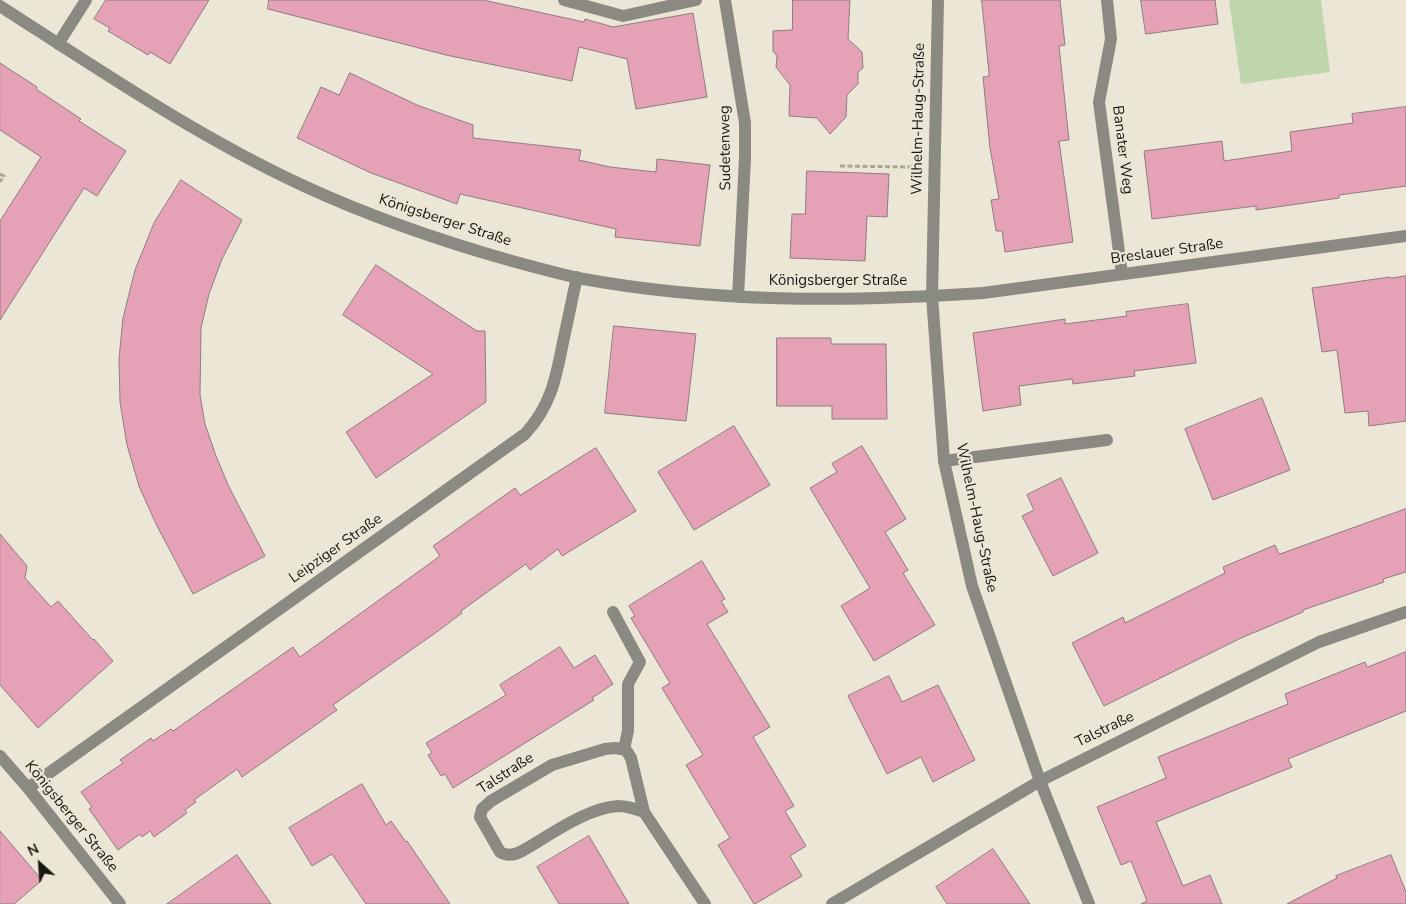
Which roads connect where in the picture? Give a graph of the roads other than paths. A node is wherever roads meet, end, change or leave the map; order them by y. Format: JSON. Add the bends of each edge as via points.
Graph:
{"nodes":[{"id":1,"x":86,"y":0,"type":"edge"},
{"id":2,"x":564,"y":0,"type":"edge"},
{"id":3,"x":696,"y":0,"type":"edge"},
{"id":4,"x":725,"y":0,"type":"edge"},
{"id":5,"x":938,"y":0,"type":"edge"},
{"id":6,"x":1107,"y":0,"type":"edge"},
{"id":7,"x":0,"y":6,"type":"edge"},
{"id":8,"x":58,"y":44,"type":"junction"},
{"id":9,"x":1406,"y":236,"type":"edge"},
{"id":10,"x":1122,"y":274,"type":"junction"},
{"id":11,"x":577,"y":277,"type":"junction"},
{"id":12,"x":932,"y":296,"type":"junction"},
{"id":13,"x":738,"y":297,"type":"junction"},
{"id":14,"x":1106,"y":440,"type":"dead end"},
{"id":15,"x":944,"y":461,"type":"junction"},
{"id":16,"x":612,"y":612,"type":"dead end"},
{"id":17,"x":1406,"y":612,"type":"edge"},
{"id":18,"x":624,"y":749,"type":"junction"},
{"id":19,"x":0,"y":756,"type":"edge"},
{"id":20,"x":1040,"y":781,"type":"junction"},
{"id":21,"x":28,"y":788,"type":"junction"},
{"id":22,"x":644,"y":812,"type":"junction"},
{"id":23,"x":114,"y":902,"type":"edge"},
{"id":24,"x":705,"y":904,"type":"edge"},
{"id":25,"x":832,"y":904,"type":"edge"},
{"id":26,"x":1089,"y":904,"type":"edge"}],
"edges":[{"from":1,"to":8,"type":"street"},
{"from":2,"to":3,"type":"street","via":[[623,16]]},
{"from":4,"to":13,"type":"street","name":"Sudetenweg","via":[[745,139]]},
{"from":5,"to":12,"type":"street","name":"Wilhelm-Haug-Straße"},
{"from":6,"to":10,"type":"street","name":"Banater Weg","via":[[1111,38],[1098,102]]},
{"from":7,"to":8,"type":"street","name":"Königsberger Straße"},
{"from":8,"to":11,"type":"street","name":"Königsberger Straße","via":[[175,117],[304,186],[454,244]]},
{"from":9,"to":10,"type":"street","name":"Breslauer Straße"},
{"from":10,"to":12,"type":"street","name":"Breslauer Straße","via":[[983,293]]},
{"from":11,"to":13,"type":"street","name":"Königsberger Straße"},
{"from":11,"to":21,"type":"street","name":"Leipziger Straße","via":[[556,379],[550,396],[525,434]]},
{"from":12,"to":13,"type":"street","name":"Königsberger Straße","via":[[845,299]]},
{"from":12,"to":15,"type":"street","name":"Wilhelm-Haug-Straße"},
{"from":14,"to":15,"type":"street"},
{"from":15,"to":20,"type":"street","name":"Wilhelm-Haug-Straße","via":[[972,586]]},
{"from":16,"to":18,"type":"street","via":[[640,662],[628,684],[628,731]]},
{"from":17,"to":20,"type":"street","name":"Talstraße","via":[[1319,642]]},
{"from":18,"to":22,"type":"street","via":[[631,758]]},
{"from":18,"to":22,"type":"street","name":"Talstraße","via":[[605,749],[544,768],[484,805],[480,814],[482,822],[500,852],[510,855],[592,812],[618,806]]},
{"from":19,"to":21,"type":"street","name":"Königsberger Straße"},
{"from":20,"to":25,"type":"street","name":"Talstraße"},
{"from":20,"to":26,"type":"street","name":"Wilhelm-Haug-Straße"},
{"from":21,"to":23,"type":"street","name":"Königsberger Straße"},
{"from":22,"to":24,"type":"street"}]}
